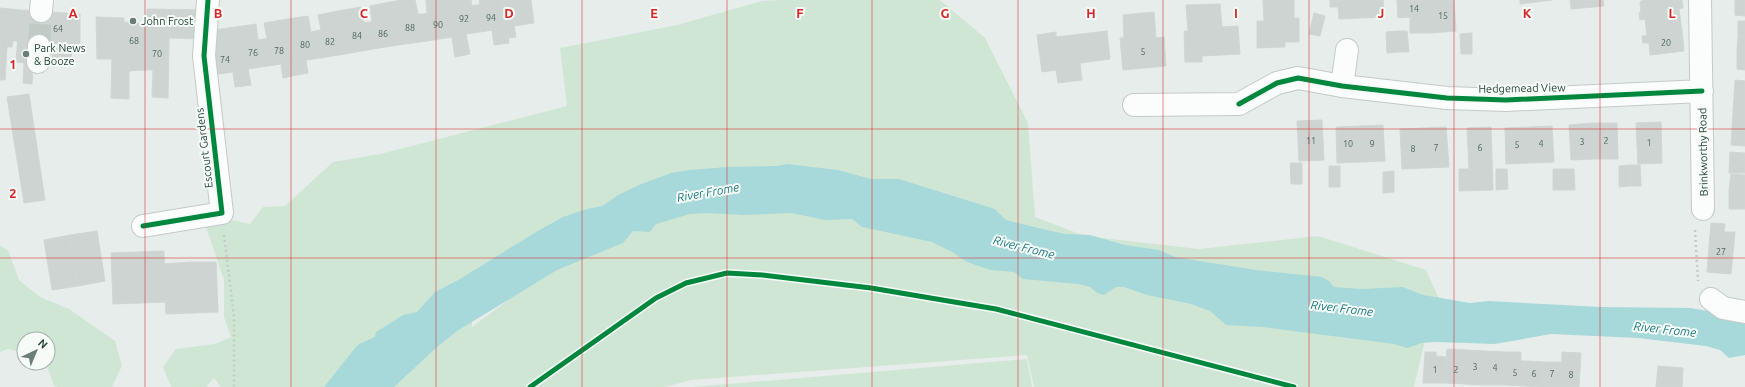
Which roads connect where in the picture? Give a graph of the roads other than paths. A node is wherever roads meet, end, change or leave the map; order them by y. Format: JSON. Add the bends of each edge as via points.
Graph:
{"nodes":[{"id":1,"x":208,"y":0,"type":"edge"},
{"id":2,"x":1700,"y":0,"type":"edge"},
{"id":3,"x":1347,"y":50,"type":"dead end"},
{"id":4,"x":1342,"y":86,"type":"junction"},
{"id":5,"x":1702,"y":91,"type":"junction"},
{"id":6,"x":1134,"y":105,"type":"dead end"},
{"id":7,"x":1703,"y":209,"type":"dead end"},
{"id":8,"x":142,"y":226,"type":"dead end"},
{"id":9,"x":1711,"y":298,"type":"dead end"},
{"id":10,"x":1745,"y":312,"type":"edge"}],
"edges":[{"from":1,"to":8,"type":"street","name":"Escourt Gardens","via":[[204,56],[222,213]]},
{"from":2,"to":5,"type":"street","name":"Brinkworthy Road"},
{"from":3,"to":4,"type":"street"},
{"from":4,"to":5,"type":"street","name":"Hedgemead View","via":[[1447,98],[1506,100]]},
{"from":4,"to":6,"type":"street","name":"Hedgemead View","via":[[1298,78],[1277,83],[1239,104]]},
{"from":5,"to":7,"type":"street","name":"Brinkworthy Road"},
{"from":9,"to":10,"type":"street","via":[[1723,308]]}]}
